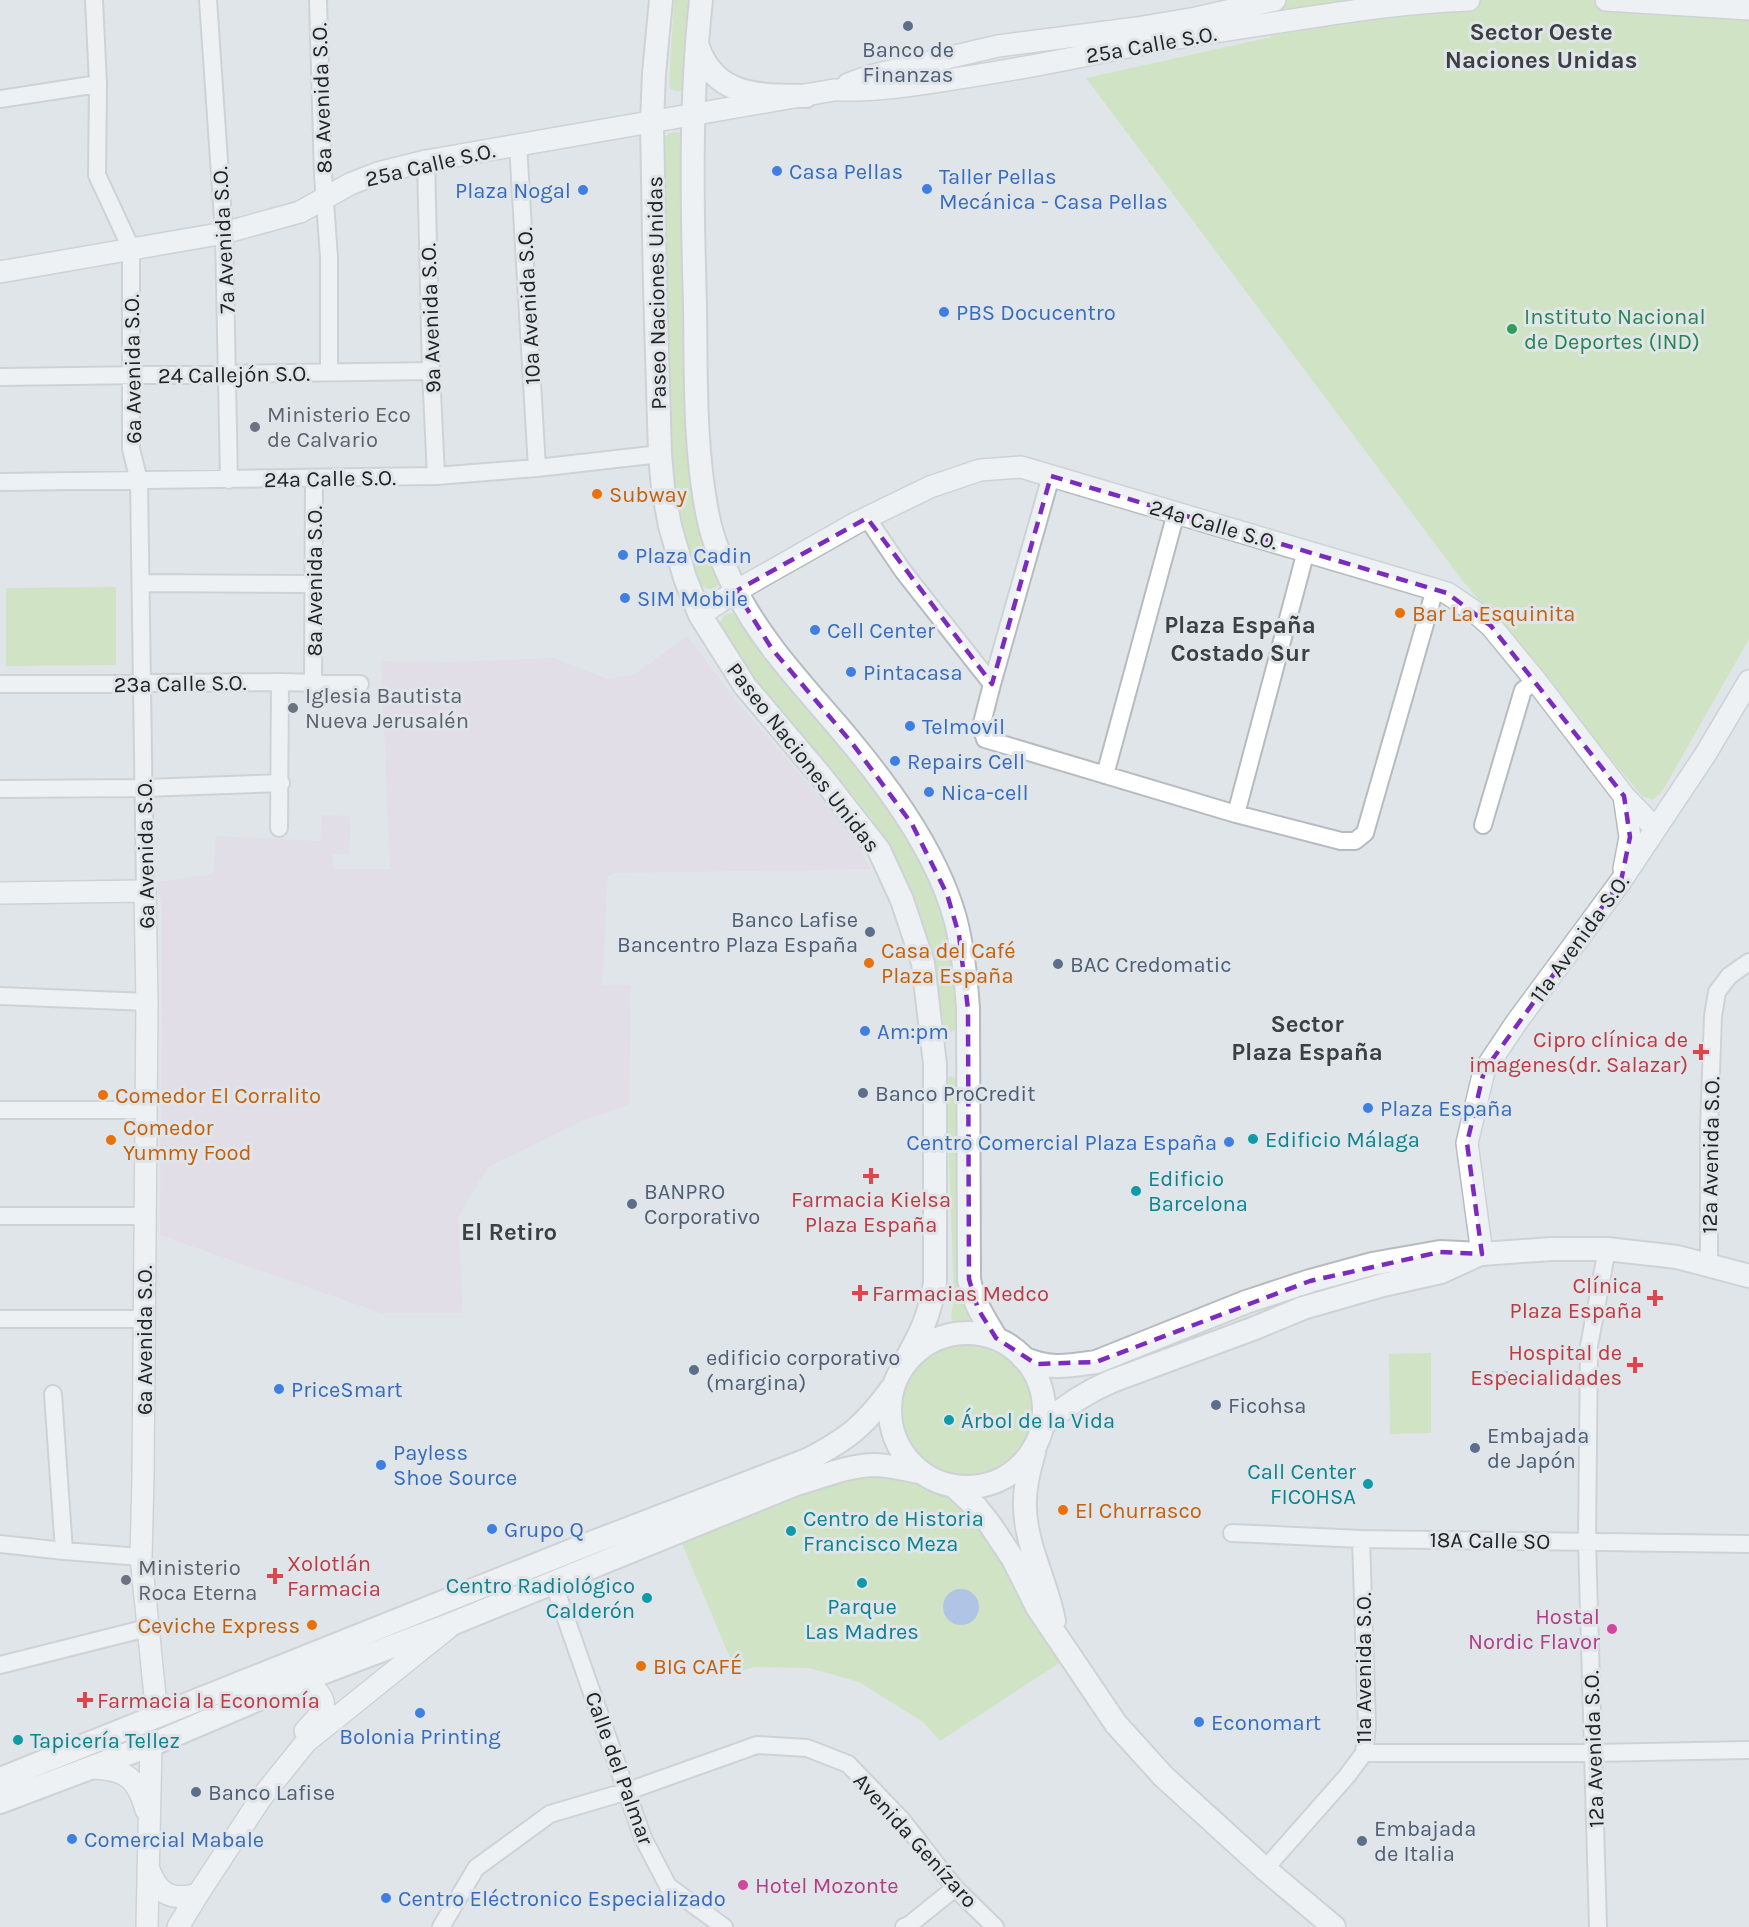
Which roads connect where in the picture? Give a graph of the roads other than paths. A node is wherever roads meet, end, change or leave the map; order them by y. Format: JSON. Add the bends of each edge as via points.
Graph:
{"nodes":[{"id":1,"x":94,"y":0,"type":"edge"},
{"id":2,"x":208,"y":0,"type":"edge"},
{"id":3,"x":318,"y":0,"type":"edge"},
{"id":4,"x":661,"y":0,"type":"edge"},
{"id":5,"x":701,"y":0,"type":"edge"},
{"id":6,"x":1275,"y":0,"type":"edge"},
{"id":7,"x":1443,"y":0,"type":"edge"},
{"id":8,"x":1469,"y":0,"type":"edge"},
{"id":9,"x":1606,"y":0,"type":"edge"},
{"id":10,"x":1749,"y":9,"type":"edge"},
{"id":11,"x":697,"y":42,"type":"junction"},
{"id":12,"x":98,"y":84,"type":"junction"},
{"id":13,"x":834,"y":90,"type":"junction"},
{"id":14,"x":806,"y":96,"type":"junction"},
{"id":15,"x":0,"y":99,"type":"edge"},
{"id":16,"x":694,"y":116,"type":"junction"},
{"id":17,"x":652,"y":122,"type":"junction"},
{"id":18,"x":518,"y":144,"type":"junction"},
{"id":19,"x":426,"y":161,"type":"junction"},
{"id":20,"x":325,"y":196,"type":"junction"},
{"id":21,"x":224,"y":233,"type":"junction"},
{"id":22,"x":131,"y":248,"type":"junction"},
{"id":23,"x":0,"y":272,"type":"edge"},
{"id":24,"x":431,"y":371,"type":"junction"},
{"id":25,"x":330,"y":372,"type":"junction"},
{"id":26,"x":227,"y":374,"type":"junction"},
{"id":27,"x":131,"y":375,"type":"junction"},
{"id":28,"x":0,"y":377,"type":"edge"},
{"id":29,"x":660,"y":454,"type":"junction"},
{"id":30,"x":537,"y":468,"type":"junction"},
{"id":31,"x":436,"y":476,"type":"junction"},
{"id":32,"x":1051,"y":476,"type":"junction"},
{"id":33,"x":314,"y":479,"type":"junction"},
{"id":34,"x":230,"y":480,"type":"junction"},
{"id":35,"x":139,"y":481,"type":"junction"},
{"id":36,"x":0,"y":482,"type":"edge"},
{"id":37,"x":1176,"y":513,"type":"junction"},
{"id":38,"x":867,"y":518,"type":"junction"},
{"id":39,"x":1306,"y":551,"type":"junction"},
{"id":40,"x":141,"y":583,"type":"junction"},
{"id":41,"x":314,"y":584,"type":"junction"},
{"id":42,"x":1435,"y":589,"type":"junction"},
{"id":43,"x":736,"y":591,"type":"junction"},
{"id":44,"x":700,"y":615,"type":"junction"},
{"id":45,"x":1536,"y":681,"type":"junction"},
{"id":46,"x":1749,"y":681,"type":"edge"},
{"id":47,"x":279,"y":682,"type":"junction"},
{"id":48,"x":0,"y":684,"type":"edge"},
{"id":49,"x":142,"y":684,"type":"junction"},
{"id":50,"x":314,"y":684,"type":"junction"},
{"id":51,"x":360,"y":684,"type":"dead end"},
{"id":52,"x":992,"y":684,"type":"junction"},
{"id":53,"x":1105,"y":776,"type":"junction"},
{"id":54,"x":280,"y":783,"type":"junction"},
{"id":55,"x":144,"y":788,"type":"junction"},
{"id":56,"x":0,"y":789,"type":"edge"},
{"id":57,"x":1624,"y":796,"type":"junction"},
{"id":58,"x":1236,"y":814,"type":"junction"},
{"id":59,"x":1483,"y":825,"type":"dead end"},
{"id":60,"x":279,"y":828,"type":"dead end"},
{"id":61,"x":1655,"y":828,"type":"junction"},
{"id":62,"x":1621,"y":881,"type":"junction"},
{"id":63,"x":145,"y":891,"type":"junction"},
{"id":64,"x":0,"y":893,"type":"edge"},
{"id":65,"x":1749,"y":962,"type":"edge"},
{"id":66,"x":0,"y":996,"type":"edge"},
{"id":67,"x":147,"y":1002,"type":"junction"},
{"id":68,"x":0,"y":1110,"type":"edge"},
{"id":69,"x":145,"y":1110,"type":"junction"},
{"id":70,"x":0,"y":1216,"type":"edge"},
{"id":71,"x":145,"y":1216,"type":"junction"},
{"id":72,"x":1607,"y":1249,"type":"junction"},
{"id":73,"x":1482,"y":1254,"type":"junction"},
{"id":74,"x":1709,"y":1265,"type":"junction"},
{"id":75,"x":1749,"y":1276,"type":"edge"},
{"id":76,"x":0,"y":1319,"type":"edge"},
{"id":77,"x":144,"y":1319,"type":"junction"},
{"id":78,"x":996,"y":1338,"type":"junction"},
{"id":79,"x":1023,"y":1358,"type":"junction"},
{"id":80,"x":902,"y":1368,"type":"junction"},
{"id":81,"x":892,"y":1388,"type":"junction"},
{"id":82,"x":53,"y":1394,"type":"dead end"},
{"id":83,"x":1044,"y":1424,"type":"junction"},
{"id":84,"x":1035,"y":1447,"type":"junction"},
{"id":85,"x":919,"y":1472,"type":"junction"},
{"id":86,"x":956,"y":1487,"type":"junction"},
{"id":87,"x":704,"y":1500,"type":"junction"},
{"id":88,"x":1232,"y":1533,"type":"dead end"},
{"id":89,"x":1361,"y":1539,"type":"junction"},
{"id":90,"x":1587,"y":1541,"type":"junction"},
{"id":91,"x":0,"y":1544,"type":"edge"},
{"id":92,"x":1749,"y":1544,"type":"edge"},
{"id":93,"x":64,"y":1551,"type":"junction"},
{"id":94,"x":560,"y":1556,"type":"junction"},
{"id":95,"x":141,"y":1557,"type":"junction"},
{"id":96,"x":553,"y":1582,"type":"junction"},
{"id":97,"x":454,"y":1623,"type":"junction"},
{"id":98,"x":147,"y":1628,"type":"junction"},
{"id":99,"x":1056,"y":1635,"type":"junction"},
{"id":100,"x":0,"y":1665,"type":"edge"},
{"id":101,"x":304,"y":1669,"type":"junction"},
{"id":102,"x":238,"y":1692,"type":"junction"},
{"id":103,"x":200,"y":1699,"type":"junction"},
{"id":104,"x":157,"y":1716,"type":"junction"},
{"id":105,"x":151,"y":1745,"type":"junction"},
{"id":106,"x":1749,"y":1750,"type":"edge"},
{"id":107,"x":1364,"y":1753,"type":"junction"},
{"id":108,"x":1593,"y":1753,"type":"junction"},
{"id":109,"x":92,"y":1768,"type":"junction"},
{"id":110,"x":0,"y":1779,"type":"edge"},
{"id":111,"x":29,"y":1791,"type":"junction"},
{"id":112,"x":628,"y":1791,"type":"junction"},
{"id":113,"x":261,"y":1798,"type":"junction"},
{"id":114,"x":0,"y":1802,"type":"edge"},
{"id":115,"x":149,"y":1824,"type":"junction"},
{"id":116,"x":148,"y":1866,"type":"junction"},
{"id":117,"x":1265,"y":1869,"type":"junction"},
{"id":118,"x":955,"y":1888,"type":"junction"},
{"id":119,"x":198,"y":1894,"type":"junction"},
{"id":120,"x":147,"y":1927,"type":"edge"},
{"id":121,"x":178,"y":1927,"type":"edge"},
{"id":122,"x":441,"y":1927,"type":"edge"},
{"id":123,"x":724,"y":1927,"type":"edge"},
{"id":124,"x":904,"y":1927,"type":"edge"},
{"id":125,"x":995,"y":1927,"type":"edge"},
{"id":126,"x":1334,"y":1927,"type":"edge"},
{"id":127,"x":1598,"y":1927,"type":"edge"}],
"edges":[{"from":1,"to":12,"type":"street","name":"6a Avenida S.O."},
{"from":2,"to":21,"type":"street","name":"7a Avenida S.O."},
{"from":3,"to":20,"type":"street","name":"8a Avenida S.O."},
{"from":4,"to":17,"type":"main road","name":"Paseo Naciones Unidas"},
{"from":5,"to":11,"type":"main road","name":"Paseo Naciones Unidas"},
{"from":6,"to":13,"type":"street","name":"25a Calle S.O.","via":[[1149,26],[998,46],[870,76]]},
{"from":7,"to":8,"type":"street","name":"25a Calle S.O."},
{"from":7,"to":13,"type":"street","name":"25a Calle S.O.","via":[[1221,31],[912,86]]},
{"from":9,"to":10,"type":"street"},
{"from":11,"to":14,"type":"main road","via":[[713,75],[729,85],[761,95]]},
{"from":11,"to":16,"type":"main road","name":"Paseo Naciones Unidas"},
{"from":12,"to":15,"type":"street"},
{"from":12,"to":22,"type":"street","name":"6a Avenida S.O.","via":[[97,175]]},
{"from":13,"to":14,"type":"street","name":"25a Calle S.O."},
{"from":14,"to":16,"type":"street","name":"25a Calle S.O."},
{"from":16,"to":17,"type":"street","name":"25a Calle S.O."},
{"from":16,"to":43,"type":"main road","name":"Paseo Naciones Unidas","via":[[699,450],[708,518]]},
{"from":17,"to":18,"type":"street","name":"25a Calle S.O."},
{"from":17,"to":29,"type":"main road","name":"Paseo Naciones Unidas"},
{"from":18,"to":19,"type":"street","name":"25a Calle S.O."},
{"from":18,"to":30,"type":"street","name":"10a Avenida S.O."},
{"from":19,"to":20,"type":"street","name":"25a Calle S.O.","via":[[378,173]]},
{"from":19,"to":24,"type":"street","name":"9a Avenida S.O."},
{"from":20,"to":21,"type":"street","name":"25a Calle S.O.","via":[[300,212]]},
{"from":20,"to":25,"type":"street","name":"8a Avenida S.O."},
{"from":21,"to":22,"type":"street","name":"25a Calle S.O."},
{"from":21,"to":26,"type":"street","name":"7a Avenida S.O."},
{"from":22,"to":23,"type":"street","name":"25a Calle S.O."},
{"from":22,"to":27,"type":"street","name":"6a Avenida S.O."},
{"from":24,"to":25,"type":"street","name":"24 Callejón S.O."},
{"from":24,"to":31,"type":"street","name":"9a Avenida S.O."},
{"from":25,"to":26,"type":"street","name":"24 Callejón S.O."},
{"from":26,"to":27,"type":"street","name":"24 Callejón S.O."},
{"from":26,"to":34,"type":"street","name":"7a Avenida S.O."},
{"from":27,"to":28,"type":"street","name":"24 Callejón S.O."},
{"from":27,"to":35,"type":"street","name":"6a Avenida S.O.","via":[[131,449]]},
{"from":29,"to":30,"type":"street","name":"24a Calle S.O."},
{"from":29,"to":44,"type":"main road","name":"Paseo Naciones Unidas","via":[[670,526]]},
{"from":30,"to":31,"type":"street","name":"24a Calle S.O."},
{"from":31,"to":33,"type":"street","name":"24a Calle S.O."},
{"from":32,"to":37,"type":"street","name":"24a Calle S.O."},
{"from":32,"to":38,"type":"street","name":"24a Calle S.O.","via":[[1021,467],[980,470],[930,487]]},
{"from":32,"to":52,"type":"street"},
{"from":33,"to":34,"type":"street","name":"24a Calle S.O."},
{"from":33,"to":41,"type":"street","name":"8a Avenida S.O."},
{"from":34,"to":35,"type":"street","name":"24a Calle S.O."},
{"from":35,"to":36,"type":"street","name":"24a Calle S.O."},
{"from":35,"to":40,"type":"street","name":"6a Avenida S.O."},
{"from":37,"to":39,"type":"street","name":"24a Calle S.O."},
{"from":37,"to":53,"type":"street"},
{"from":38,"to":43,"type":"street","name":"24a Calle S.O."},
{"from":38,"to":52,"type":"street","via":[[903,571]]},
{"from":39,"to":42,"type":"street","name":"24a Calle S.O."},
{"from":39,"to":58,"type":"street"},
{"from":40,"to":41,"type":"street"},
{"from":40,"to":49,"type":"street","name":"6a Avenida S.O."},
{"from":41,"to":50,"type":"street","name":"8a Avenida S.O."},
{"from":42,"to":45,"type":"street","name":"24a Calle S.O.","via":[[1447,592],[1491,626]]},
{"from":42,"to":58,"type":"street","via":[[1365,833],[1354,841],[1341,841]]},
{"from":43,"to":44,"type":"street","name":"24a Calle S.O."},
{"from":43,"to":78,"type":"main road","name":"Paseo Naciones Unidas","via":[[772,649],[852,743],[912,824],[947,894],[966,970],[969,1279],[978,1310]]},
{"from":44,"to":80,"type":"main road","name":"Paseo Naciones Unidas","via":[[745,686],[879,850],[902,900],[922,963],[935,1064],[935,1283],[924,1327]]},
{"from":45,"to":57,"type":"street","name":"24a Calle S.O."},
{"from":45,"to":59,"type":"street","via":[[1523,690]]},
{"from":46,"to":61,"type":"street","name":"11a Avenida S.O."},
{"from":47,"to":49,"type":"street","name":"23a Calle S.O."},
{"from":47,"to":50,"type":"street","name":"23a Calle S.O."},
{"from":47,"to":54,"type":"street"},
{"from":48,"to":49,"type":"street","name":"23a Calle S.O."},
{"from":49,"to":55,"type":"street","name":"6a Avenida S.O."},
{"from":50,"to":51,"type":"street","name":"23a Calle S.O."},
{"from":52,"to":53,"type":"street","via":[[981,727],[985,740]]},
{"from":53,"to":58,"type":"street"},
{"from":54,"to":55,"type":"street"},
{"from":54,"to":60,"type":"street"},
{"from":55,"to":56,"type":"street"},
{"from":55,"to":63,"type":"street","name":"6a Avenida S.O."},
{"from":57,"to":61,"type":"street","name":"24a Calle S.O."},
{"from":57,"to":62,"type":"street","via":[[1630,837]]},
{"from":61,"to":62,"type":"street","name":"11a Avenida S.O."},
{"from":62,"to":73,"type":"street","name":"11a Avenida S.O.","via":[[1484,1071],[1467,1143]]},
{"from":63,"to":64,"type":"street"},
{"from":63,"to":67,"type":"street","name":"6a Avenida S.O."},
{"from":65,"to":74,"type":"street","name":"12a Avenida S.O.","via":[[1729,976],[1718,992],[1713,1016]]},
{"from":66,"to":67,"type":"street"},
{"from":67,"to":69,"type":"street","name":"6a Avenida S.O."},
{"from":68,"to":69,"type":"street"},
{"from":69,"to":71,"type":"street","name":"6a Avenida S.O."},
{"from":70,"to":71,"type":"street"},
{"from":71,"to":77,"type":"street","name":"6a Avenida S.O."},
{"from":72,"to":73,"type":"main road"},
{"from":72,"to":74,"type":"main road"},
{"from":72,"to":90,"type":"street","name":"12a Avenida S.O.","via":[[1589,1346]]},
{"from":73,"to":79,"type":"main road","via":[[1440,1252],[1372,1264],[1311,1281],[1246,1302],[1096,1362],[1047,1366]]},
{"from":73,"to":83,"type":"main road","via":[[1441,1272],[1303,1308],[1091,1390]]},
{"from":74,"to":75,"type":"main road"},
{"from":76,"to":77,"type":"street"},
{"from":77,"to":95,"type":"street","name":"6a Avenida S.O."},
{"from":78,"to":79,"type":"main road"},
{"from":78,"to":80,"type":"main road","via":[[982,1334],[940,1338],[919,1350]]},
{"from":79,"to":83,"type":"main road","via":[[1041,1388]]},
{"from":80,"to":81,"type":"main road"},
{"from":81,"to":85,"type":"main road","via":[[889,1419],[894,1439]]},
{"from":81,"to":87,"type":"main road","via":[[868,1418],[838,1444]]},
{"from":82,"to":93,"type":"street"},
{"from":83,"to":84,"type":"main road"},
{"from":84,"to":86,"type":"main road","via":[[1022,1466],[1002,1479],[979,1487]]},
{"from":84,"to":99,"type":"main road","via":[[1025,1510]]},
{"from":85,"to":86,"type":"main road"},
{"from":85,"to":96,"type":"main road","via":[[874,1465],[844,1469],[762,1497]]},
{"from":86,"to":99,"type":"main road","via":[[989,1522]]},
{"from":87,"to":94,"type":"main road"},
{"from":87,"to":96,"type":"main road","via":[[676,1521],[562,1569]]},
{"from":88,"to":89,"type":"street","name":"18A Calle SO"},
{"from":89,"to":90,"type":"street","name":"18A Calle SO"},
{"from":89,"to":107,"type":"street","name":"11a Avenida S.O.","via":[[1367,1725]]},
{"from":90,"to":92,"type":"street","name":"18A Calle SO"},
{"from":90,"to":108,"type":"street","name":"12a Avenida S.O."},
{"from":91,"to":93,"type":"street"},
{"from":93,"to":95,"type":"street"},
{"from":94,"to":97,"type":"main road","via":[[557,1568],[549,1575],[475,1605]]},
{"from":94,"to":101,"type":"main road"},
{"from":95,"to":98,"type":"street","name":"6a Avenida S.O."},
{"from":96,"to":97,"type":"main road"},
{"from":96,"to":112,"type":"street","name":"Calle del Palmar"},
{"from":97,"to":101,"type":"main road"},
{"from":97,"to":113,"type":"street","via":[[306,1742]]},
{"from":98,"to":100,"type":"street"},
{"from":98,"to":104,"type":"street","name":"6a Avenida S.O."},
{"from":99,"to":117,"type":"main road","via":[[1116,1724],[1163,1776]]},
{"from":101,"to":102,"type":"main road"},
{"from":101,"to":103,"type":"main road"},
{"from":101,"to":105,"type":"main road"},
{"from":101,"to":113,"type":"street","via":[[322,1696],[322,1711],[282,1755]]},
{"from":102,"to":103,"type":"main road"},
{"from":102,"to":105,"type":"main road","via":[[166,1724]]},
{"from":103,"to":104,"type":"main road"},
{"from":104,"to":110,"type":"main road"},
{"from":104,"to":111,"type":"main road","via":[[154,1727],[143,1737],[52,1774]]},
{"from":105,"to":109,"type":"main road"},
{"from":105,"to":115,"type":"street"},
{"from":106,"to":108,"type":"street"},
{"from":107,"to":108,"type":"street"},
{"from":107,"to":117,"type":"street","name":"11a Avenida S.O."},
{"from":108,"to":127,"type":"street","name":"12a Avenida S.O."},
{"from":109,"to":111,"type":"main road"},
{"from":109,"to":115,"type":"street","via":[[113,1769],[130,1777],[141,1795]]},
{"from":111,"to":114,"type":"main road"},
{"from":112,"to":118,"type":"street","name":"Avenida Genízaro","via":[[757,1746],[807,1748],[848,1764],[901,1819]]},
{"from":112,"to":122,"type":"street","name":"Avenida Genízaro","via":[[550,1814],[476,1868]]},
{"from":112,"to":123,"type":"street","name":"Calle del Palmar","via":[[643,1838],[668,1886]]},
{"from":113,"to":119,"type":"street"},
{"from":115,"to":116,"type":"street"},
{"from":116,"to":119,"type":"street","via":[[157,1886],[165,1893],[179,1897]]},
{"from":116,"to":120,"type":"street"},
{"from":117,"to":126,"type":"main road"},
{"from":118,"to":124,"type":"street"},
{"from":118,"to":125,"type":"street","name":"Avenida Genízaro"},
{"from":119,"to":121,"type":"street"}]}
